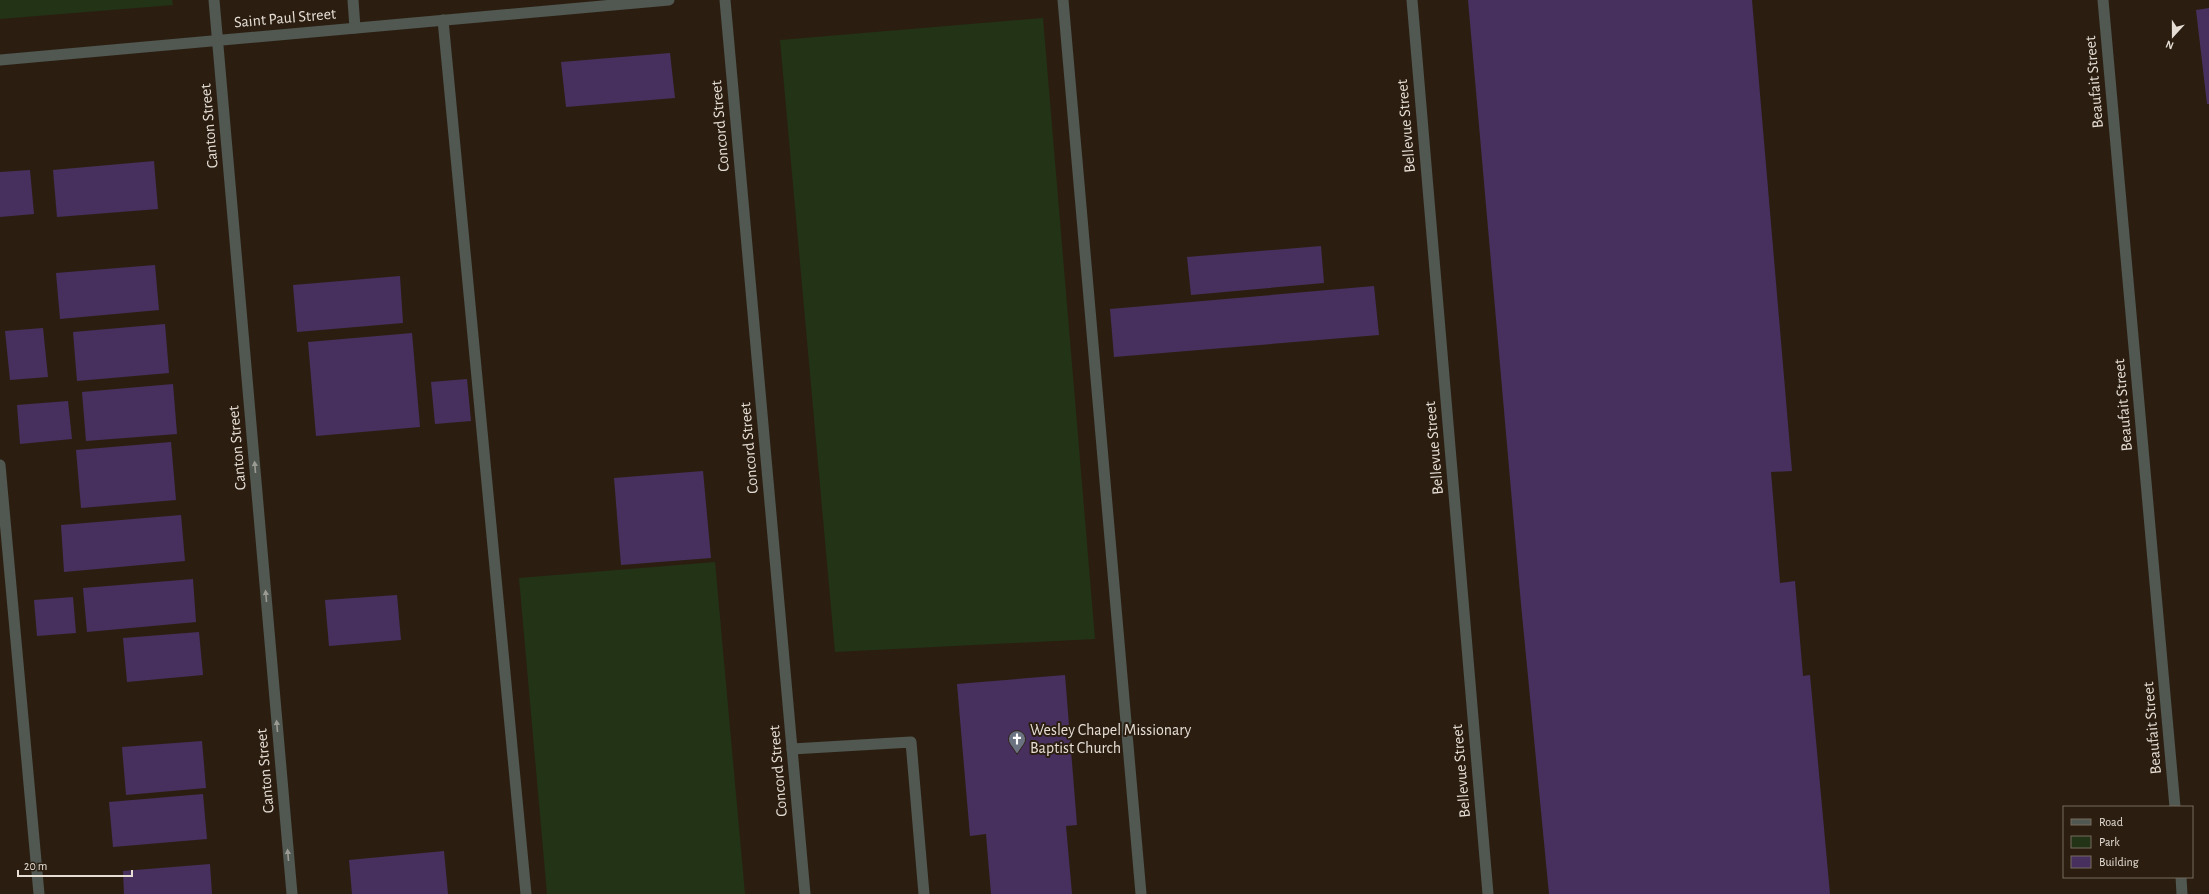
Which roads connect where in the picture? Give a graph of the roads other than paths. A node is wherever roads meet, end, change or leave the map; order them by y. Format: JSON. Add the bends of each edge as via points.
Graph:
{"nodes":[{"id":1,"x":214,"y":0,"type":"edge"},
{"id":2,"x":353,"y":0,"type":"edge"},
{"id":3,"x":669,"y":0,"type":"edge"},
{"id":4,"x":725,"y":0,"type":"edge"},
{"id":5,"x":1063,"y":0,"type":"edge"},
{"id":6,"x":1412,"y":0,"type":"edge"},
{"id":7,"x":2103,"y":0,"type":"edge"},
{"id":8,"x":443,"y":20,"type":"junction"},
{"id":9,"x":355,"y":28,"type":"junction"},
{"id":10,"x":218,"y":40,"type":"junction"},
{"id":11,"x":0,"y":60,"type":"edge"},
{"id":12,"x":0,"y":465,"type":"edge"},
{"id":13,"x":792,"y":749,"type":"junction"},
{"id":14,"x":2175,"y":806,"type":"edge"},
{"id":15,"x":2181,"y":878,"type":"edge"},
{"id":16,"x":39,"y":894,"type":"edge"},
{"id":17,"x":292,"y":894,"type":"edge"},
{"id":18,"x":526,"y":894,"type":"edge"},
{"id":19,"x":806,"y":894,"type":"edge"},
{"id":20,"x":924,"y":894,"type":"edge"},
{"id":21,"x":1141,"y":894,"type":"edge"},
{"id":22,"x":1488,"y":894,"type":"edge"},
{"id":23,"x":2182,"y":894,"type":"edge"}],
"edges":[{"from":1,"to":10,"type":"street","name":"Canton Street"},
{"from":2,"to":9,"type":"street"},
{"from":3,"to":8,"type":"street","name":"Saint Paul Street"},
{"from":4,"to":13,"type":"street","name":"Concord Street"},
{"from":5,"to":21,"type":"street"},
{"from":6,"to":22,"type":"street","name":"Bellevue Street"},
{"from":7,"to":14,"type":"street","name":"Beaufait Street"},
{"from":8,"to":9,"type":"street","name":"Saint Paul Street"},
{"from":8,"to":18,"type":"street"},
{"from":9,"to":10,"type":"street","name":"Saint Paul Street"},
{"from":10,"to":11,"type":"street","name":"Saint Paul Street"},
{"from":17,"to":10,"type":"street","name":"Canton Street","one_way":true},
{"from":12,"to":16,"type":"street"},
{"from":13,"to":19,"type":"street","name":"Concord Street"},
{"from":13,"to":20,"type":"street","via":[[911,742]]},
{"from":15,"to":23,"type":"street"}]}
